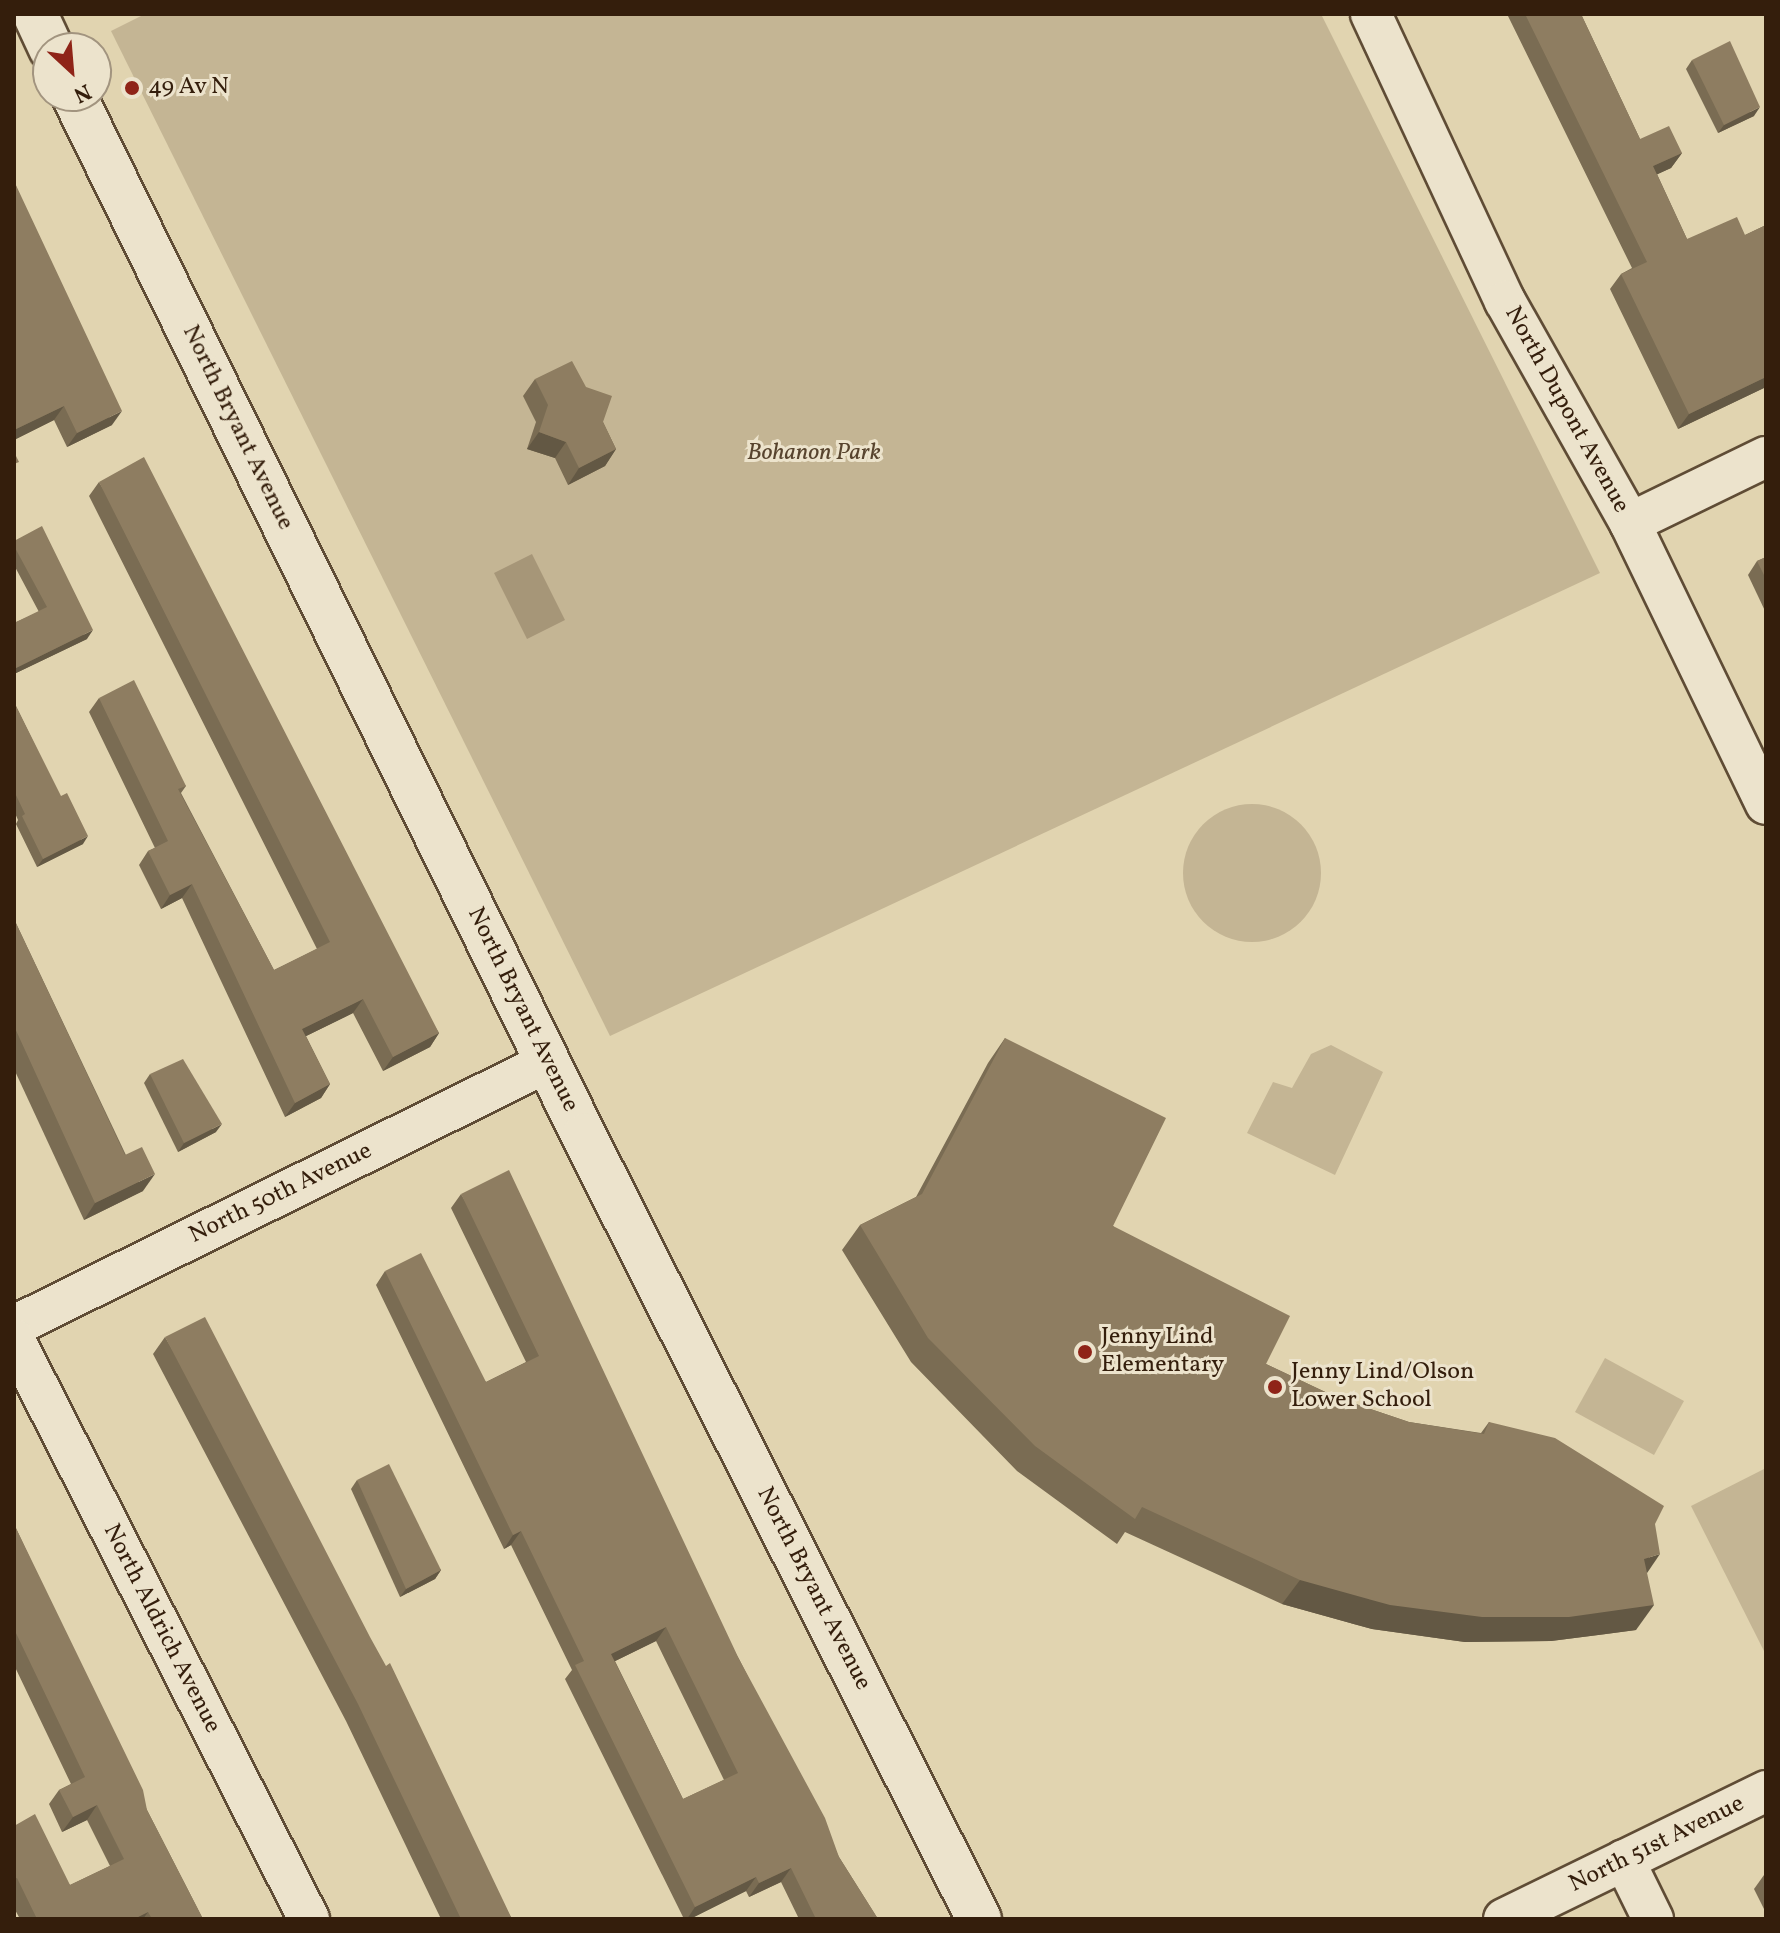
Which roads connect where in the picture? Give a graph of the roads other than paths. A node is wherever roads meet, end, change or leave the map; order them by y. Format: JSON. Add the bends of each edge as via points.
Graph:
{"nodes":[{"id":1,"x":1371,"y":14,"type":"edge"},
{"id":2,"x":82,"y":112,"type":"edge"},
{"id":3,"x":1766,"y":457,"type":"edge"},
{"id":4,"x":1630,"y":523,"type":"junction"},
{"id":5,"x":1766,"y":804,"type":"edge"},
{"id":6,"x":548,"y":1062,"type":"junction"},
{"id":7,"x":14,"y":1326,"type":"edge"},
{"id":8,"x":14,"y":1339,"type":"edge"},
{"id":9,"x":1766,"y":1791,"type":"edge"},
{"id":10,"x":1624,"y":1860,"type":"junction"},
{"id":11,"x":309,"y":1919,"type":"edge"},
{"id":12,"x":979,"y":1919,"type":"edge"},
{"id":13,"x":1504,"y":1919,"type":"edge"},
{"id":14,"x":1653,"y":1919,"type":"edge"}],
"edges":[{"from":1,"to":4,"type":"street","name":"North Dupont Avenue","via":[[1505,301]]},
{"from":2,"to":6,"type":"street","name":"North Bryant Avenue"},
{"from":3,"to":4,"type":"street"},
{"from":4,"to":5,"type":"street","name":"North Dupont Avenue"},
{"from":6,"to":7,"type":"street","name":"North 50th Avenue"},
{"from":6,"to":12,"type":"street","name":"North Bryant Avenue"},
{"from":8,"to":11,"type":"street","name":"North Aldrich Avenue"},
{"from":9,"to":10,"type":"street","name":"North 51st Avenue"},
{"from":10,"to":13,"type":"street","name":"North 51st Avenue"},
{"from":10,"to":14,"type":"street"}]}
